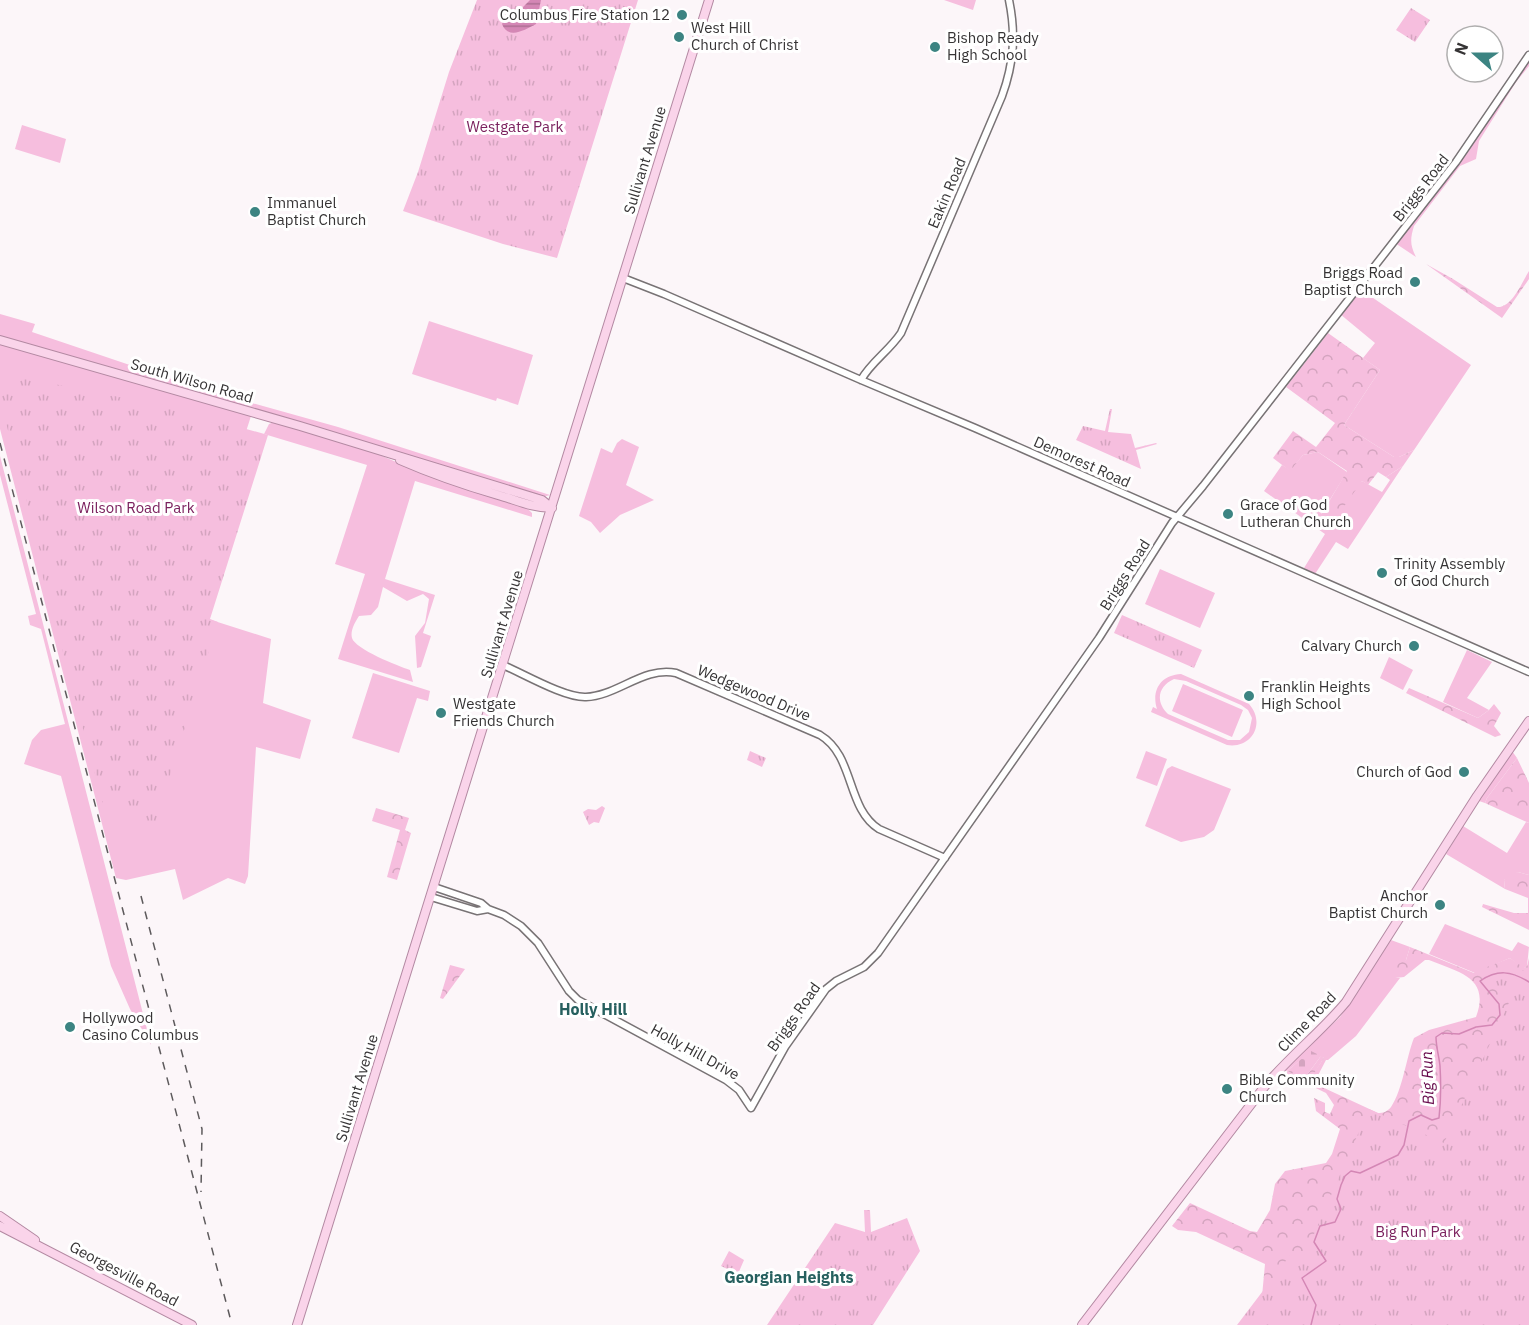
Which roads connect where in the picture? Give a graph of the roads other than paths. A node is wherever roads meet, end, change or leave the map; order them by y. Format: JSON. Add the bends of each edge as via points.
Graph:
{"nodes":[{"id":1,"x":709,"y":0,"type":"edge"},
{"id":2,"x":1009,"y":0,"type":"edge"},
{"id":3,"x":1529,"y":55,"type":"edge"},
{"id":4,"x":622,"y":278,"type":"junction"},
{"id":5,"x":0,"y":340,"type":"edge"},
{"id":6,"x":861,"y":380,"type":"junction"},
{"id":7,"x":552,"y":508,"type":"junction"},
{"id":8,"x":1178,"y":517,"type":"junction"},
{"id":9,"x":503,"y":666,"type":"junction"},
{"id":10,"x":1529,"y":672,"type":"edge"},
{"id":11,"x":1529,"y":721,"type":"edge"},
{"id":12,"x":945,"y":858,"type":"junction"},
{"id":13,"x":434,"y":888,"type":"junction"},
{"id":14,"x":431,"y":897,"type":"junction"},
{"id":15,"x":488,"y":909,"type":"junction"},
{"id":16,"x":751,"y":1108,"type":"joint"},
{"id":17,"x":0,"y":1216,"type":"edge"},
{"id":18,"x":0,"y":1226,"type":"edge"},
{"id":19,"x":43,"y":1246,"type":"junction"},
{"id":20,"x":192,"y":1325,"type":"edge"},
{"id":21,"x":297,"y":1325,"type":"edge"},
{"id":22,"x":1082,"y":1325,"type":"edge"}],
"edges":[{"from":1,"to":4,"type":"main road","name":"Sullivant Avenue"},
{"from":2,"to":6,"type":"street","name":"Eakin Road","via":[[1014,50],[1002,96],[900,333]]},
{"from":3,"to":8,"type":"street","name":"Briggs Road","via":[[1456,162]]},
{"from":4,"to":6,"type":"street","name":"Demorest Road"},
{"from":4,"to":7,"type":"main road","name":"Sullivant Avenue"},
{"from":5,"to":7,"type":"main road","name":"South Wilson Road","via":[[376,449],[447,479],[539,508]]},
{"from":6,"to":8,"type":"street","name":"Demorest Road"},
{"from":7,"to":9,"type":"main road","name":"Sullivant Avenue"},
{"from":8,"to":10,"type":"street","name":"Demorest Road"},
{"from":8,"to":12,"type":"street","name":"Briggs Road","via":[[1112,619]]},
{"from":9,"to":12,"type":"street","name":"Wedgewood Drive","via":[[584,697],[657,673],[676,673],[820,735],[837,751],[860,806],[871,822],[882,831]]},
{"from":9,"to":13,"type":"main road","name":"Sullivant Avenue"},
{"from":11,"to":22,"type":"main road","name":"Clime Road","via":[[1472,803],[1346,1002],[1269,1081]]},
{"from":12,"to":16,"type":"street","name":"Briggs Road","via":[[874,957],[826,989],[785,1047]]},
{"from":13,"to":14,"type":"main road","name":"Sullivant Avenue"},
{"from":13,"to":15,"type":"street","name":"Holly Hill Drive","via":[[481,903]]},
{"from":14,"to":15,"type":"street","name":"Holly Hill Drive","via":[[477,911]]},
{"from":14,"to":21,"type":"main road","name":"Sullivant Avenue"},
{"from":15,"to":16,"type":"street","name":"Holly Hill Drive","via":[[509,918],[532,936],[578,1000],[726,1080],[739,1090]]},
{"from":17,"to":19,"type":"main road","name":"Georgesville Road"},
{"from":18,"to":19,"type":"main road","name":"Georgesville Road"},
{"from":19,"to":20,"type":"main road","name":"Georgesville Road"}]}
